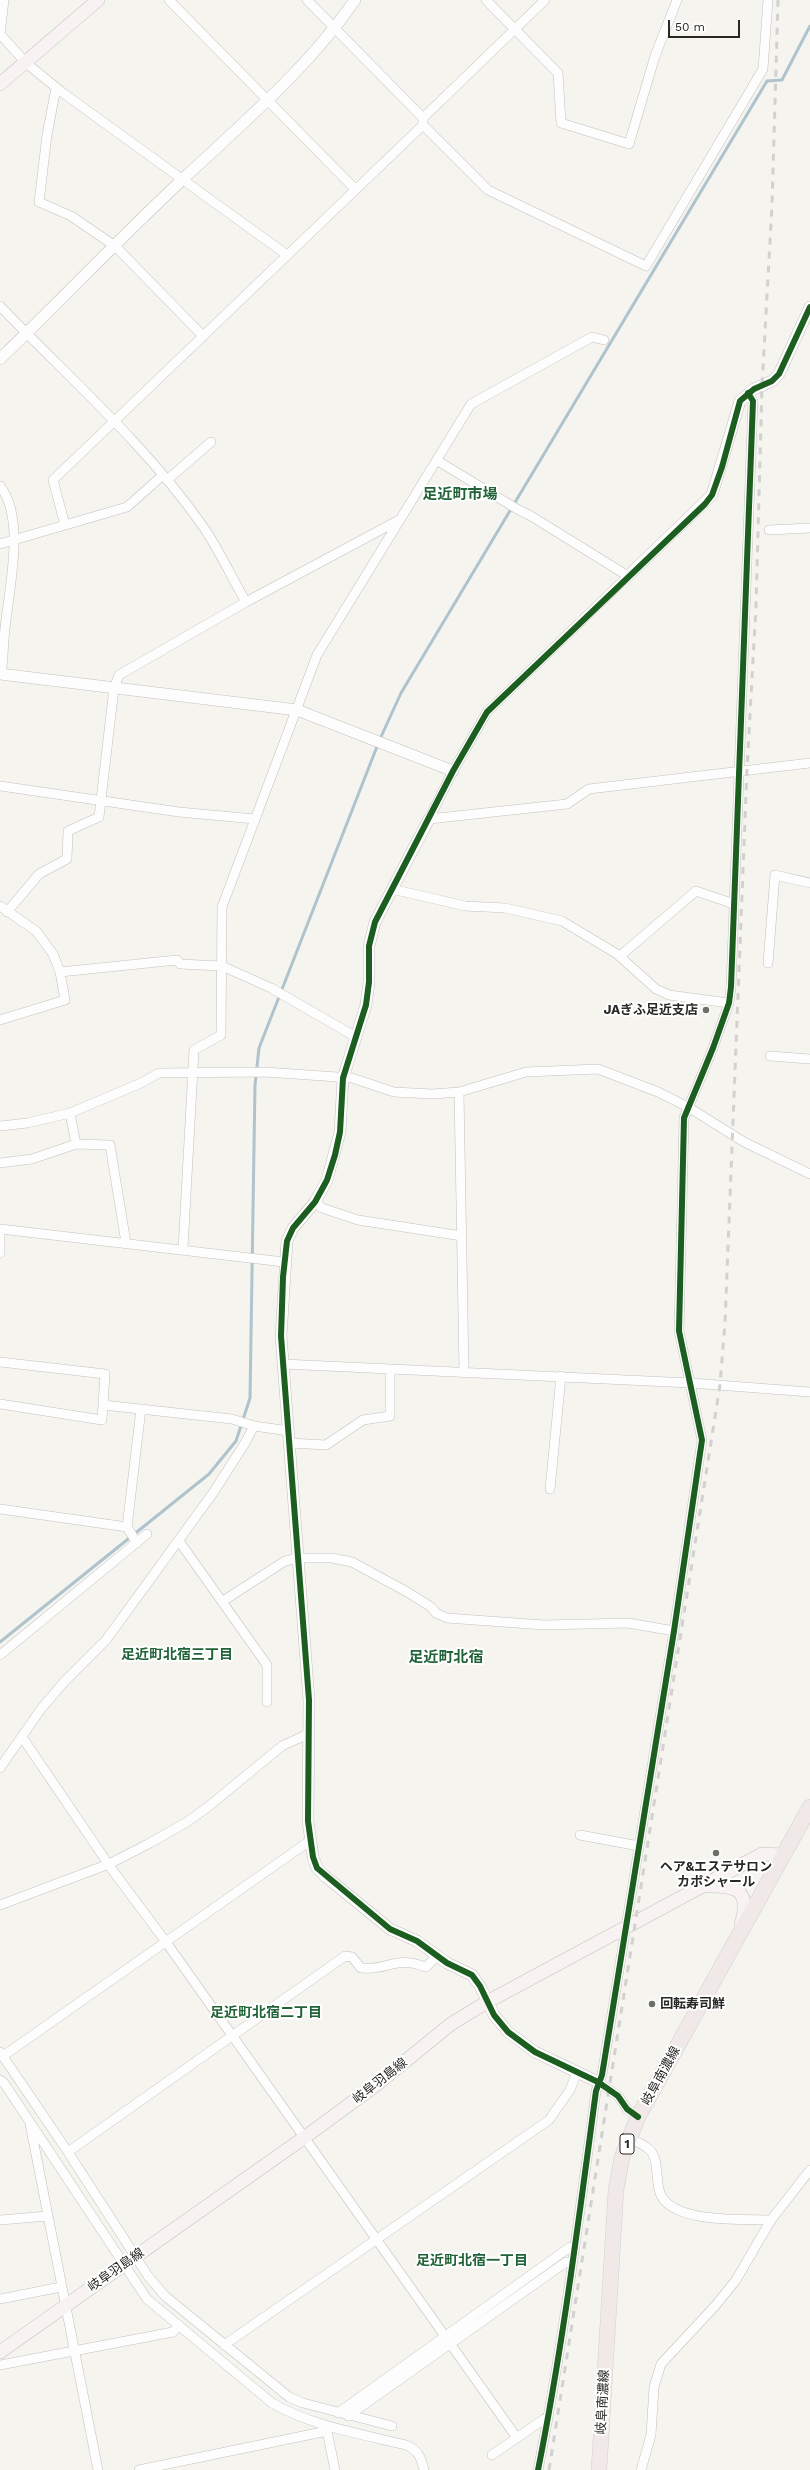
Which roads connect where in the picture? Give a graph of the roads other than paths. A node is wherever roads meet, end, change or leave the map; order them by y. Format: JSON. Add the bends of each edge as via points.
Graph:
{"nodes":[{"id":1,"x":4,"y":0,"type":"edge"},
{"id":2,"x":98,"y":0,"type":"edge"},
{"id":3,"x":169,"y":0,"type":"edge"},
{"id":4,"x":307,"y":0,"type":"edge"},
{"id":5,"x":356,"y":0,"type":"edge"},
{"id":6,"x":486,"y":0,"type":"edge"},
{"id":7,"x":545,"y":0,"type":"edge"},
{"id":8,"x":677,"y":0,"type":"edge"},
{"id":9,"x":768,"y":0,"type":"edge"},
{"id":10,"x":335,"y":29,"type":"junction"},
{"id":11,"x":515,"y":29,"type":"junction"},
{"id":12,"x":0,"y":34,"type":"edge"},
{"id":13,"x":26,"y":63,"type":"junction"},
{"id":14,"x":0,"y":84,"type":"edge"},
{"id":15,"x":56,"y":88,"type":"junction"},
{"id":16,"x":268,"y":100,"type":"junction"},
{"id":17,"x":423,"y":122,"type":"junction"},
{"id":18,"x":182,"y":180,"type":"junction"},
{"id":19,"x":355,"y":189,"type":"junction"},
{"id":20,"x":115,"y":246,"type":"junction"},
{"id":21,"x":287,"y":255,"type":"junction"},
{"id":22,"x":0,"y":306,"type":"edge"},
{"id":23,"x":810,"y":307,"type":"edge"},
{"id":24,"x":26,"y":334,"type":"junction"},
{"id":25,"x":203,"y":336,"type":"junction"},
{"id":26,"x":604,"y":340,"type":"dead end"},
{"id":27,"x":0,"y":359,"type":"edge"},
{"id":28,"x":748,"y":393,"type":"junction"},
{"id":29,"x":115,"y":422,"type":"junction"},
{"id":30,"x":212,"y":442,"type":"dead end"},
{"id":31,"x":438,"y":461,"type":"junction"},
{"id":32,"x":165,"y":477,"type":"junction"},
{"id":33,"x":0,"y":486,"type":"edge"},
{"id":34,"x":400,"y":519,"type":"junction"},
{"id":35,"x":65,"y":525,"type":"junction"},
{"id":36,"x":810,"y":528,"type":"edge"},
{"id":37,"x":769,"y":530,"type":"dead end"},
{"id":38,"x":13,"y":540,"type":"junction"},
{"id":39,"x":0,"y":544,"type":"edge"},
{"id":40,"x":628,"y":576,"type":"junction"},
{"id":41,"x":246,"y":602,"type":"junction"},
{"id":42,"x":1,"y":674,"type":"edge"},
{"id":43,"x":114,"y":688,"type":"junction"},
{"id":44,"x":297,"y":710,"type":"junction"},
{"id":45,"x":810,"y":763,"type":"edge"},
{"id":46,"x":453,"y":771,"type":"junction"},
{"id":47,"x":739,"y":771,"type":"junction"},
{"id":48,"x":0,"y":786,"type":"edge"},
{"id":49,"x":102,"y":801,"type":"junction"},
{"id":50,"x":255,"y":820,"type":"junction"},
{"id":51,"x":429,"y":820,"type":"junction"},
{"id":52,"x":810,"y":883,"type":"edge"},
{"id":53,"x":392,"y":889,"type":"junction"},
{"id":54,"x":734,"y":904,"type":"junction"},
{"id":55,"x":3,"y":910,"type":"edge"},
{"id":56,"x":620,"y":956,"type":"junction"},
{"id":57,"x":768,"y":963,"type":"dead end"},
{"id":58,"x":222,"y":966,"type":"junction"},
{"id":59,"x":60,"y":972,"type":"junction"},
{"id":60,"x":729,"y":1003,"type":"junction"},
{"id":61,"x":0,"y":1020,"type":"edge"},
{"id":62,"x":356,"y":1037,"type":"junction"},
{"id":63,"x":770,"y":1056,"type":"dead end"},
{"id":64,"x":810,"y":1059,"type":"edge"},
{"id":65,"x":192,"y":1072,"type":"junction"},
{"id":66,"x":343,"y":1078,"type":"junction"},
{"id":67,"x":459,"y":1092,"type":"junction"},
{"id":68,"x":688,"y":1107,"type":"junction"},
{"id":69,"x":70,"y":1113,"type":"junction"},
{"id":70,"x":0,"y":1126,"type":"edge"},
{"id":71,"x":76,"y":1144,"type":"junction"},
{"id":72,"x":0,"y":1163,"type":"edge"},
{"id":73,"x":810,"y":1174,"type":"edge"},
{"id":74,"x":315,"y":1202,"type":"junction"},
{"id":75,"x":0,"y":1229,"type":"edge"},
{"id":76,"x":462,"y":1236,"type":"junction"},
{"id":77,"x":126,"y":1243,"type":"junction"},
{"id":78,"x":183,"y":1249,"type":"junction"},
{"id":79,"x":0,"y":1253,"type":"edge"},
{"id":80,"x":284,"y":1262,"type":"junction"},
{"id":81,"x":0,"y":1362,"type":"edge"},
{"id":82,"x":283,"y":1364,"type":"junction"},
{"id":83,"x":390,"y":1369,"type":"junction"},
{"id":84,"x":464,"y":1371,"type":"junction"},
{"id":85,"x":561,"y":1376,"type":"junction"},
{"id":86,"x":691,"y":1383,"type":"junction"},
{"id":87,"x":810,"y":1392,"type":"edge"},
{"id":88,"x":0,"y":1404,"type":"edge"},
{"id":89,"x":103,"y":1405,"type":"junction"},
{"id":90,"x":141,"y":1409,"type":"junction"},
{"id":91,"x":254,"y":1426,"type":"junction"},
{"id":92,"x":289,"y":1431,"type":"junction"},
{"id":93,"x":290,"y":1443,"type":"junction"},
{"id":94,"x":550,"y":1489,"type":"dead end"},
{"id":95,"x":0,"y":1509,"type":"edge"},
{"id":96,"x":127,"y":1527,"type":"junction"},
{"id":97,"x":146,"y":1534,"type":"dead end"},
{"id":98,"x":179,"y":1542,"type":"junction"},
{"id":99,"x":137,"y":1543,"type":"junction"},
{"id":100,"x":299,"y":1558,"type":"junction"},
{"id":101,"x":223,"y":1601,"type":"junction"},
{"id":102,"x":674,"y":1631,"type":"junction"},
{"id":103,"x":0,"y":1656,"type":"edge"},
{"id":104,"x":267,"y":1702,"type":"dead end"},
{"id":105,"x":308,"y":1734,"type":"junction"},
{"id":106,"x":22,"y":1737,"type":"junction"},
{"id":107,"x":0,"y":1768,"type":"edge"},
{"id":108,"x":810,"y":1807,"type":"edge"},
{"id":109,"x":580,"y":1835,"type":"dead end"},
{"id":110,"x":310,"y":1840,"type":"junction"},
{"id":111,"x":639,"y":1846,"type":"junction"},
{"id":112,"x":782,"y":1855,"type":"junction"},
{"id":113,"x":109,"y":1864,"type":"junction"},
{"id":114,"x":702,"y":1886,"type":"junction"},
{"id":115,"x":0,"y":1905,"type":"edge"},
{"id":116,"x":626,"y":1927,"type":"junction"},
{"id":117,"x":738,"y":1939,"type":"junction"},
{"id":118,"x":166,"y":1942,"type":"junction"},
{"id":119,"x":437,"y":1956,"type":"junction"},
{"id":120,"x":487,"y":2002,"type":"junction"},
{"id":121,"x":232,"y":2035,"type":"junction"},
{"id":122,"x":1,"y":2054,"type":"edge"},
{"id":123,"x":577,"y":2072,"type":"junction"},
{"id":124,"x":0,"y":2080,"type":"edge"},
{"id":125,"x":598,"y":2082,"type":"junction"},
{"id":126,"x":638,"y":2117,"type":"junction"},
{"id":127,"x":29,"y":2119,"type":"junction"},
{"id":128,"x":305,"y":2137,"type":"junction"},
{"id":129,"x":630,"y":2139,"type":"junction"},
{"id":130,"x":68,"y":2152,"type":"junction"},
{"id":131,"x":810,"y":2170,"type":"edge"},
{"id":132,"x":48,"y":2216,"type":"junction"},
{"id":133,"x":0,"y":2220,"type":"edge"},
{"id":134,"x":771,"y":2220,"type":"junction"},
{"id":135,"x":376,"y":2239,"type":"junction"},
{"id":136,"x":575,"y":2247,"type":"junction"},
{"id":137,"x":136,"y":2256,"type":"junction"},
{"id":138,"x":572,"y":2262,"type":"junction"},
{"id":139,"x":123,"y":2265,"type":"junction"},
{"id":140,"x":61,"y":2287,"type":"junction"},
{"id":141,"x":0,"y":2299,"type":"edge"},
{"id":142,"x":66,"y":2305,"type":"junction"},
{"id":143,"x":179,"y":2325,"type":"junction"},
{"id":144,"x":444,"y":2335,"type":"junction"},
{"id":145,"x":450,"y":2344,"type":"junction"},
{"id":146,"x":224,"y":2346,"type":"junction"},
{"id":147,"x":76,"y":2350,"type":"junction"},
{"id":148,"x":0,"y":2352,"type":"edge"},
{"id":149,"x":0,"y":2365,"type":"edge"},
{"id":150,"x":338,"y":2413,"type":"junction"},
{"id":151,"x":348,"y":2416,"type":"junction"},
{"id":152,"x":548,"y":2420,"type":"junction"},
{"id":153,"x":392,"y":2426,"type":"dead end"},
{"id":154,"x":328,"y":2429,"type":"junction"},
{"id":155,"x":517,"y":2438,"type":"junction"},
{"id":156,"x":492,"y":2455,"type":"dead end"},
{"id":157,"x":174,"y":2467,"type":"edge"},
{"id":158,"x":98,"y":2470,"type":"edge"},
{"id":159,"x":139,"y":2470,"type":"edge"},
{"id":160,"x":335,"y":2470,"type":"edge"},
{"id":161,"x":424,"y":2470,"type":"edge"},
{"id":162,"x":538,"y":2470,"type":"edge"},
{"id":163,"x":599,"y":2470,"type":"edge"},
{"id":164,"x":641,"y":2470,"type":"edge"}],
"edges":[{"from":1,"to":12,"type":"street"},
{"from":2,"to":13,"type":"main road"},
{"from":3,"to":16,"type":"street"},
{"from":4,"to":10,"type":"street"},
{"from":5,"to":10,"type":"street"},
{"from":6,"to":11,"type":"street"},
{"from":7,"to":11,"type":"street"},
{"from":8,"to":11,"type":"street","via":[[655,56],[629,144],[561,122],[558,73]]},
{"from":9,"to":17,"type":"street","via":[[763,69],[646,266],[488,190]]},
{"from":10,"to":16,"type":"street"},
{"from":10,"to":17,"type":"street"},
{"from":11,"to":17,"type":"street"},
{"from":12,"to":13,"type":"street"},
{"from":13,"to":14,"type":"main road"},
{"from":13,"to":15,"type":"street"},
{"from":15,"to":18,"type":"street"},
{"from":15,"to":20,"type":"street","via":[[39,202],[71,216]]},
{"from":16,"to":18,"type":"street"},
{"from":16,"to":19,"type":"street"},
{"from":17,"to":19,"type":"street"},
{"from":18,"to":20,"type":"street"},
{"from":18,"to":21,"type":"street"},
{"from":19,"to":21,"type":"street"},
{"from":20,"to":24,"type":"street"},
{"from":20,"to":25,"type":"street"},
{"from":21,"to":25,"type":"street"},
{"from":22,"to":24,"type":"street"},
{"from":23,"to":28,"type":"street","via":[[779,374],[772,381]]},
{"from":24,"to":27,"type":"street"},
{"from":24,"to":29,"type":"street"},
{"from":25,"to":29,"type":"street"},
{"from":26,"to":31,"type":"street","via":[[592,337],[471,404]]},
{"from":28,"to":40,"type":"street","via":[[736,410],[712,495]]},
{"from":28,"to":47,"type":"street","via":[[752,401]]},
{"from":29,"to":32,"type":"street"},
{"from":29,"to":35,"type":"street","via":[[53,480]]},
{"from":30,"to":32,"type":"street"},
{"from":31,"to":34,"type":"street"},
{"from":31,"to":40,"type":"street"},
{"from":32,"to":35,"type":"street","via":[[127,507]]},
{"from":32,"to":41,"type":"street","via":[[203,526]]},
{"from":33,"to":38,"type":"street","via":[[6,493],[10,509]]},
{"from":34,"to":41,"type":"street"},
{"from":34,"to":44,"type":"street","via":[[317,654]]},
{"from":35,"to":38,"type":"street"},
{"from":36,"to":37,"type":"street"},
{"from":38,"to":39,"type":"street"},
{"from":38,"to":42,"type":"street","via":[[15,552]]},
{"from":40,"to":46,"type":"street","via":[[487,712]]},
{"from":41,"to":43,"type":"street","via":[[119,675]]},
{"from":42,"to":43,"type":"street"},
{"from":43,"to":44,"type":"street"},
{"from":43,"to":49,"type":"street"},
{"from":44,"to":46,"type":"street"},
{"from":44,"to":50,"type":"street"},
{"from":45,"to":47,"type":"street"},
{"from":46,"to":51,"type":"street"},
{"from":47,"to":51,"type":"street","via":[[589,789],[567,804]]},
{"from":47,"to":54,"type":"street"},
{"from":48,"to":49,"type":"street"},
{"from":49,"to":50,"type":"street"},
{"from":49,"to":55,"type":"street","via":[[99,817],[68,831],[67,859],[39,874]]},
{"from":50,"to":58,"type":"street","via":[[222,907]]},
{"from":51,"to":53,"type":"street"},
{"from":52,"to":57,"type":"street","via":[[775,876]]},
{"from":53,"to":56,"type":"street","via":[[465,906],[505,908],[562,921]]},
{"from":53,"to":62,"type":"street","via":[[375,922],[369,946],[368,990]]},
{"from":54,"to":56,"type":"street","via":[[696,891]]},
{"from":54,"to":60,"type":"street"},
{"from":55,"to":59,"type":"street","via":[[36,931],[53,954]]},
{"from":56,"to":60,"type":"street","via":[[656,989],[669,995]]},
{"from":58,"to":59,"type":"street","via":[[180,964],[176,960]]},
{"from":58,"to":62,"type":"street","via":[[272,988]]},
{"from":58,"to":65,"type":"street","via":[[221,1035],[194,1050]]},
{"from":59,"to":61,"type":"street","via":[[65,1000]]},
{"from":60,"to":68,"type":"street"},
{"from":62,"to":66,"type":"street"},
{"from":63,"to":64,"type":"street"},
{"from":65,"to":66,"type":"street","via":[[265,1072]]},
{"from":65,"to":69,"type":"street","via":[[159,1073],[141,1084]]},
{"from":65,"to":78,"type":"street"},
{"from":66,"to":67,"type":"street","via":[[352,1078],[394,1092]]},
{"from":66,"to":74,"type":"street","via":[[340,1132],[327,1180]]},
{"from":67,"to":68,"type":"street","via":[[526,1072],[598,1069],[658,1092]]},
{"from":67,"to":76,"type":"street"},
{"from":68,"to":73,"type":"street","via":[[744,1142]]},
{"from":68,"to":86,"type":"street","via":[[684,1118],[679,1331]]},
{"from":69,"to":70,"type":"street"},
{"from":69,"to":71,"type":"street"},
{"from":71,"to":72,"type":"street","via":[[32,1159]]},
{"from":71,"to":77,"type":"street","via":[[110,1145]]},
{"from":74,"to":76,"type":"street","via":[[322,1208],[358,1220]]},
{"from":74,"to":80,"type":"street","via":[[293,1228],[287,1241]]},
{"from":75,"to":77,"type":"street"},
{"from":75,"to":79,"type":"street"},
{"from":76,"to":84,"type":"street"},
{"from":77,"to":78,"type":"street"},
{"from":78,"to":80,"type":"street"},
{"from":80,"to":82,"type":"street","via":[[281,1336]]},
{"from":81,"to":89,"type":"street","via":[[105,1374]]},
{"from":82,"to":83,"type":"street"},
{"from":82,"to":92,"type":"street"},
{"from":83,"to":84,"type":"street"},
{"from":83,"to":93,"type":"street","via":[[390,1416],[363,1420],[326,1445]]},
{"from":84,"to":85,"type":"street"},
{"from":85,"to":86,"type":"street"},
{"from":85,"to":94,"type":"street"},
{"from":86,"to":87,"type":"street"},
{"from":86,"to":102,"type":"street","via":[[702,1440]]},
{"from":88,"to":89,"type":"street","via":[[102,1420]]},
{"from":89,"to":90,"type":"street"},
{"from":90,"to":91,"type":"street","via":[[232,1418]]},
{"from":90,"to":96,"type":"street"},
{"from":91,"to":92,"type":"street"},
{"from":91,"to":98,"type":"street","via":[[246,1443]]},
{"from":92,"to":93,"type":"street"},
{"from":93,"to":100,"type":"street"},
{"from":95,"to":96,"type":"street"},
{"from":96,"to":99,"type":"street"},
{"from":97,"to":99,"type":"street"},
{"from":98,"to":101,"type":"street"},
{"from":98,"to":106,"type":"street","via":[[106,1640],[64,1682]]},
{"from":99,"to":103,"type":"street"},
{"from":100,"to":101,"type":"street","via":[[285,1561]]},
{"from":100,"to":102,"type":"street","via":[[332,1558],[352,1562],[409,1593],[447,1618],[544,1625],[628,1623]]},
{"from":100,"to":105,"type":"street","via":[[309,1700]]},
{"from":101,"to":104,"type":"street","via":[[267,1665]]},
{"from":102,"to":111,"type":"street"},
{"from":105,"to":110,"type":"street"},
{"from":105,"to":113,"type":"street","via":[[282,1746],[187,1822]]},
{"from":106,"to":107,"type":"street"},
{"from":106,"to":113,"type":"street"},
{"from":108,"to":112,"type":"main road","name":"岐阜南濃線","number":"1"},
{"from":109,"to":111,"type":"street"},
{"from":110,"to":118,"type":"street"},
{"from":110,"to":119,"type":"street","via":[[317,1868],[325,1876],[390,1929],[417,1941]]},
{"from":111,"to":116,"type":"street"},
{"from":112,"to":114,"type":"main road","name":"岐阜羽島線","via":[[762,1854]]},
{"from":112,"to":117,"type":"main road","name":"岐阜南濃線","number":"1"},
{"from":113,"to":115,"type":"street"},
{"from":113,"to":118,"type":"street"},
{"from":114,"to":116,"type":"main road","name":"岐阜羽島線"},
{"from":114,"to":117,"type":"main road","via":[[726,1886],[739,1890],[745,1901],[745,1912]]},
{"from":116,"to":120,"type":"main road","name":"岐阜羽島線"},
{"from":116,"to":125,"type":"street","via":[[602,2075]]},
{"from":117,"to":126,"type":"main road","name":"岐阜南濃線","number":"1"},
{"from":118,"to":121,"type":"street"},
{"from":118,"to":122,"type":"street"},
{"from":119,"to":120,"type":"street","via":[[472,1975]]},
{"from":119,"to":121,"type":"street","via":[[426,1968],[402,1961],[369,1969],[361,1968],[352,1957],[346,1956]]},
{"from":120,"to":123,"type":"street","via":[[494,2016],[508,2032],[535,2052]]},
{"from":120,"to":128,"type":"main road","name":"岐阜羽島線","via":[[451,2024],[376,2085]]},
{"from":121,"to":128,"type":"street"},
{"from":121,"to":130,"type":"street"},
{"from":122,"to":130,"type":"street"},
{"from":123,"to":125,"type":"street"},
{"from":123,"to":135,"type":"street","via":[[570,2090],[549,2120]]},
{"from":124,"to":127,"type":"street"},
{"from":125,"to":126,"type":"street","via":[[618,2096],[627,2109]]},
{"from":125,"to":136,"type":"street"},
{"from":126,"to":129,"type":"main road","name":"岐阜南濃線","number":"1"},
{"from":127,"to":132,"type":"street"},
{"from":127,"to":139,"type":"street"},
{"from":128,"to":135,"type":"street"},
{"from":128,"to":137,"type":"main road","name":"岐阜羽島線"},
{"from":129,"to":134,"type":"street","via":[[648,2147],[654,2157],[658,2188],[664,2200],[673,2208],[705,2217]]},
{"from":129,"to":163,"type":"main road","name":"岐阜南濃線","number":"1","via":[[622,2157],[612,2238]]},
{"from":130,"to":137,"type":"street"},
{"from":131,"to":134,"type":"street"},
{"from":132,"to":133,"type":"street"},
{"from":132,"to":140,"type":"street"},
{"from":134,"to":164,"type":"street","via":[[736,2280],[661,2364],[654,2387],[651,2435]]},
{"from":135,"to":144,"type":"street"},
{"from":135,"to":146,"type":"street"},
{"from":136,"to":138,"type":"street"},
{"from":136,"to":144,"type":"street","via":[[570,2246]]},
{"from":137,"to":139,"type":"main road","name":"岐阜羽島線"},
{"from":137,"to":146,"type":"street","via":[[148,2276],[165,2296]]},
{"from":138,"to":145,"type":"street","via":[[566,2262]]},
{"from":138,"to":152,"type":"street"},
{"from":139,"to":142,"type":"main road","name":"岐阜羽島線"},
{"from":139,"to":143,"type":"street","via":[[147,2299]]},
{"from":140,"to":141,"type":"street"},
{"from":140,"to":142,"type":"street"},
{"from":142,"to":147,"type":"street"},
{"from":142,"to":148,"type":"main road","name":"岐阜羽島線"},
{"from":143,"to":147,"type":"street","via":[[173,2332]]},
{"from":143,"to":154,"type":"street","via":[[272,2403]]},
{"from":144,"to":145,"type":"street"},
{"from":144,"to":150,"type":"street"},
{"from":145,"to":151,"type":"street"},
{"from":145,"to":155,"type":"street"},
{"from":146,"to":150,"type":"street","via":[[289,2397]]},
{"from":147,"to":149,"type":"street"},
{"from":147,"to":158,"type":"street"},
{"from":150,"to":151,"type":"street"},
{"from":151,"to":153,"type":"street"},
{"from":152,"to":155,"type":"street","via":[[544,2419]]},
{"from":152,"to":162,"type":"street"},
{"from":154,"to":157,"type":"street"},
{"from":154,"to":160,"type":"street"},
{"from":154,"to":161,"type":"street","via":[[415,2449]]},
{"from":155,"to":156,"type":"street"},
{"from":157,"to":159,"type":"street"}]}
